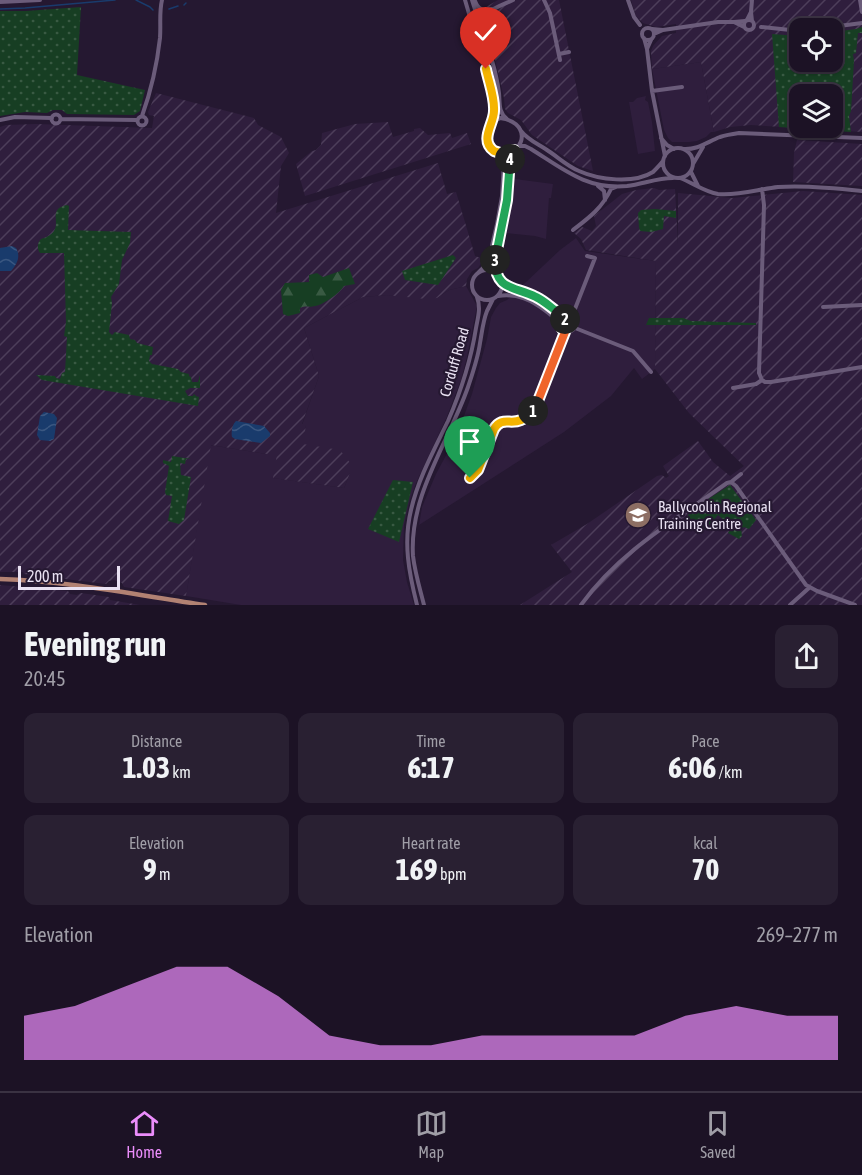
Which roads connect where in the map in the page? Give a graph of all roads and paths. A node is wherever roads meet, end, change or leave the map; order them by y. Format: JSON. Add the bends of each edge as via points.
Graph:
{"nodes":[{"id":1,"x":40,"y":0,"type":"edge"},
{"id":2,"x":156,"y":0,"type":"edge"},
{"id":3,"x":162,"y":0,"type":"edge"},
{"id":4,"x":465,"y":0,"type":"edge"},
{"id":5,"x":473,"y":0,"type":"edge"},
{"id":6,"x":513,"y":0,"type":"edge"},
{"id":7,"x":544,"y":0,"type":"edge"},
{"id":8,"x":628,"y":0,"type":"edge"},
{"id":9,"x":752,"y":0,"type":"edge"},
{"id":10,"x":860,"y":0,"type":"edge"},
{"id":11,"x":0,"y":2,"type":"edge"},
{"id":12,"x":495,"y":9,"type":"junction"},
{"id":13,"x":160,"y":10,"type":"junction"},
{"id":14,"x":862,"y":12,"type":"edge"},
{"id":15,"x":734,"y":22,"type":"junction"},
{"id":16,"x":750,"y":23,"type":"junction"},
{"id":17,"x":862,"y":23,"type":"edge"},
{"id":18,"x":640,"y":25,"type":"junction"},
{"id":19,"x":843,"y":26,"type":"edge"},
{"id":20,"x":744,"y":27,"type":"junction"},
{"id":21,"x":649,"y":29,"type":"junction"},
{"id":22,"x":663,"y":30,"type":"junction"},
{"id":23,"x":789,"y":30,"type":"edge"},
{"id":24,"x":654,"y":34,"type":"junction"},
{"id":25,"x":643,"y":36,"type":"junction"},
{"id":26,"x":651,"y":39,"type":"junction"},
{"id":27,"x":647,"y":49,"type":"junction"},
{"id":28,"x":488,"y":50,"type":"junction"},
{"id":29,"x":569,"y":52,"type":"dead end"},
{"id":30,"x":559,"y":54,"type":"junction"},
{"id":31,"x":560,"y":60,"type":"dead end"},
{"id":32,"x":682,"y":87,"type":"dead end"},
{"id":33,"x":652,"y":91,"type":"junction"},
{"id":34,"x":142,"y":116,"type":"junction"},
{"id":35,"x":507,"y":119,"type":"junction"},
{"id":36,"x":0,"y":120,"type":"edge"},
{"id":37,"x":137,"y":120,"type":"junction"},
{"id":38,"x":491,"y":124,"type":"junction"},
{"id":39,"x":521,"y":131,"type":"junction"},
{"id":40,"x":661,"y":138,"type":"junction"},
{"id":41,"x":862,"y":138,"type":"edge"},
{"id":42,"x":519,"y":146,"type":"junction"},
{"id":43,"x":703,"y":146,"type":"junction"},
{"id":44,"x":674,"y":149,"type":"junction"},
{"id":45,"x":683,"y":149,"type":"junction"},
{"id":46,"x":514,"y":150,"type":"junction"},
{"id":47,"x":499,"y":152,"type":"junction"},
{"id":48,"x":664,"y":156,"type":"junction"},
{"id":49,"x":663,"y":161,"type":"junction"},
{"id":50,"x":693,"y":164,"type":"junction"},
{"id":51,"x":691,"y":171,"type":"junction"},
{"id":52,"x":673,"y":178,"type":"junction"},
{"id":53,"x":680,"y":178,"type":"junction"},
{"id":54,"x":589,"y":182,"type":"junction"},
{"id":55,"x":617,"y":186,"type":"junction"},
{"id":56,"x":698,"y":186,"type":"junction"},
{"id":57,"x":762,"y":189,"type":"junction"},
{"id":58,"x":862,"y":191,"type":"edge"},
{"id":59,"x":605,"y":200,"type":"junction"},
{"id":60,"x":573,"y":230,"type":"dead end"},
{"id":61,"x":587,"y":256,"type":"dead end"},
{"id":62,"x":478,"y":273,"type":"junction"},
{"id":63,"x":498,"y":275,"type":"junction"},
{"id":64,"x":501,"y":282,"type":"junction"},
{"id":65,"x":477,"y":297,"type":"junction"},
{"id":66,"x":495,"y":297,"type":"junction"},
{"id":67,"x":862,"y":305,"type":"edge"},
{"id":68,"x":824,"y":307,"type":"dead end"},
{"id":69,"x":569,"y":319,"type":"junction"},
{"id":70,"x":561,"y":325,"type":"junction"},
{"id":71,"x":575,"y":328,"type":"junction"},
{"id":72,"x":565,"y":332,"type":"junction"},
{"id":73,"x":862,"y":367,"type":"edge"},
{"id":74,"x":651,"y":372,"type":"dead end"},
{"id":75,"x":762,"y":380,"type":"junction"},
{"id":76,"x":733,"y":388,"type":"dead end"},
{"id":77,"x":741,"y":474,"type":"dead end"},
{"id":78,"x":470,"y":478,"type":"dead end"},
{"id":79,"x":731,"y":482,"type":"junction"},
{"id":80,"x":0,"y":579,"type":"edge"},
{"id":81,"x":809,"y":588,"type":"junction"},
{"id":82,"x":205,"y":605,"type":"edge"},
{"id":83,"x":417,"y":605,"type":"edge"},
{"id":84,"x":424,"y":605,"type":"edge"},
{"id":85,"x":581,"y":605,"type":"edge"},
{"id":86,"x":790,"y":605,"type":"edge"},
{"id":87,"x":855,"y":605,"type":"edge"}],
"edges":[{"from":1,"to":11,"type":"street"},
{"from":2,"to":13,"type":"street"},
{"from":3,"to":13,"type":"street"},
{"from":4,"to":38,"type":"street","via":[[492,92]]},
{"from":5,"to":12,"type":"street","via":[[481,9]]},
{"from":5,"to":28,"type":"street"},
{"from":6,"to":12,"type":"street"},
{"from":7,"to":30,"type":"street"},
{"from":8,"to":18,"type":"street"},
{"from":9,"to":16,"type":"street"},
{"from":10,"to":14,"type":"street"},
{"from":12,"to":28,"type":"street","via":[[482,22]]},
{"from":13,"to":34,"type":"street","via":[[156,64]]},
{"from":15,"to":16,"type":"street"},
{"from":15,"to":20,"type":"street"},
{"from":15,"to":22,"type":"street"},
{"from":16,"to":20,"type":"street"},
{"from":16,"to":20,"type":"street","via":[[748,30]]},
{"from":16,"to":23,"type":"street"},
{"from":17,"to":19,"type":"street"},
{"from":18,"to":21,"type":"street"},
{"from":18,"to":25,"type":"street"},
{"from":21,"to":22,"type":"street"},
{"from":21,"to":24,"type":"street"},
{"from":21,"to":25,"type":"street"},
{"from":22,"to":24,"type":"street"},
{"from":24,"to":26,"type":"street"},
{"from":25,"to":26,"type":"street"},
{"from":25,"to":27,"type":"street"},
{"from":26,"to":27,"type":"street"},
{"from":27,"to":33,"type":"street"},
{"from":28,"to":35,"type":"street","via":[[500,110]]},
{"from":29,"to":30,"type":"street"},
{"from":30,"to":31,"type":"street"},
{"from":32,"to":33,"type":"street"},
{"from":33,"to":40,"type":"street"},
{"from":34,"to":37,"type":"street"},
{"from":34,"to":37,"type":"street","via":[[146,120],[144,125]]},
{"from":35,"to":38,"type":"street","via":[[500,118]]},
{"from":35,"to":39,"type":"street"},
{"from":36,"to":37,"type":"street","via":[[52,118],[57,114],[61,119]]},
{"from":38,"to":47,"type":"street","via":[[487,138]]},
{"from":39,"to":42,"type":"street"},
{"from":39,"to":49,"type":"street","via":[[572,167],[597,177],[637,177],[652,172]]},
{"from":40,"to":44,"type":"street"},
{"from":40,"to":48,"type":"street"},
{"from":41,"to":43,"type":"street","via":[[739,133]]},
{"from":42,"to":46,"type":"street"},
{"from":42,"to":54,"type":"street"},
{"from":43,"to":45,"type":"street"},
{"from":43,"to":50,"type":"street"},
{"from":44,"to":45,"type":"street"},
{"from":44,"to":48,"type":"street"},
{"from":45,"to":50,"type":"street","via":[[690,154]]},
{"from":46,"to":47,"type":"street"},
{"from":46,"to":63,"type":"street","via":[[495,262]]},
{"from":47,"to":62,"type":"street","via":[[504,163],[502,196],[489,259]]},
{"from":48,"to":49,"type":"street"},
{"from":49,"to":52,"type":"street"},
{"from":50,"to":51,"type":"street"},
{"from":51,"to":53,"type":"street"},
{"from":51,"to":56,"type":"street"},
{"from":52,"to":53,"type":"street"},
{"from":52,"to":55,"type":"street"},
{"from":53,"to":56,"type":"street"},
{"from":54,"to":55,"type":"street"},
{"from":54,"to":59,"type":"street","via":[[603,190]]},
{"from":55,"to":59,"type":"street"},
{"from":56,"to":57,"type":"street","via":[[724,194]]},
{"from":57,"to":58,"type":"street"},
{"from":57,"to":75,"type":"street"},
{"from":59,"to":60,"type":"street"},
{"from":61,"to":69,"type":"street","via":[[595,258]]},
{"from":62,"to":63,"type":"street","via":[[486,270]]},
{"from":62,"to":65,"type":"street","via":[[472,285]]},
{"from":63,"to":64,"type":"street"},
{"from":64,"to":66,"type":"street"},
{"from":64,"to":69,"type":"street","via":[[536,297]]},
{"from":65,"to":66,"type":"street"},
{"from":65,"to":83,"type":"street","name":"Corduff Road","via":[[480,308],[466,372],[409,519],[406,550]]},
{"from":66,"to":70,"type":"street","via":[[504,294],[534,302]]},
{"from":66,"to":84,"type":"street","name":"Corduff Road","via":[[485,318],[468,389],[417,512],[413,554]]},
{"from":67,"to":68,"type":"street"},
{"from":69,"to":70,"type":"street"},
{"from":69,"to":71,"type":"street"},
{"from":70,"to":72,"type":"street"},
{"from":71,"to":72,"type":"street"},
{"from":71,"to":74,"type":"street","via":[[633,351]]},
{"from":72,"to":78,"type":"street","via":[[536,406],[522,420],[498,423],[478,470]]},
{"from":73,"to":75,"type":"street"},
{"from":75,"to":76,"type":"street"},
{"from":77,"to":79,"type":"street"},
{"from":79,"to":81,"type":"street"},
{"from":79,"to":85,"type":"street","via":[[634,549],[604,576]]},
{"from":80,"to":82,"type":"main road"},
{"from":81,"to":86,"type":"street"},
{"from":81,"to":87,"type":"street"}]}
